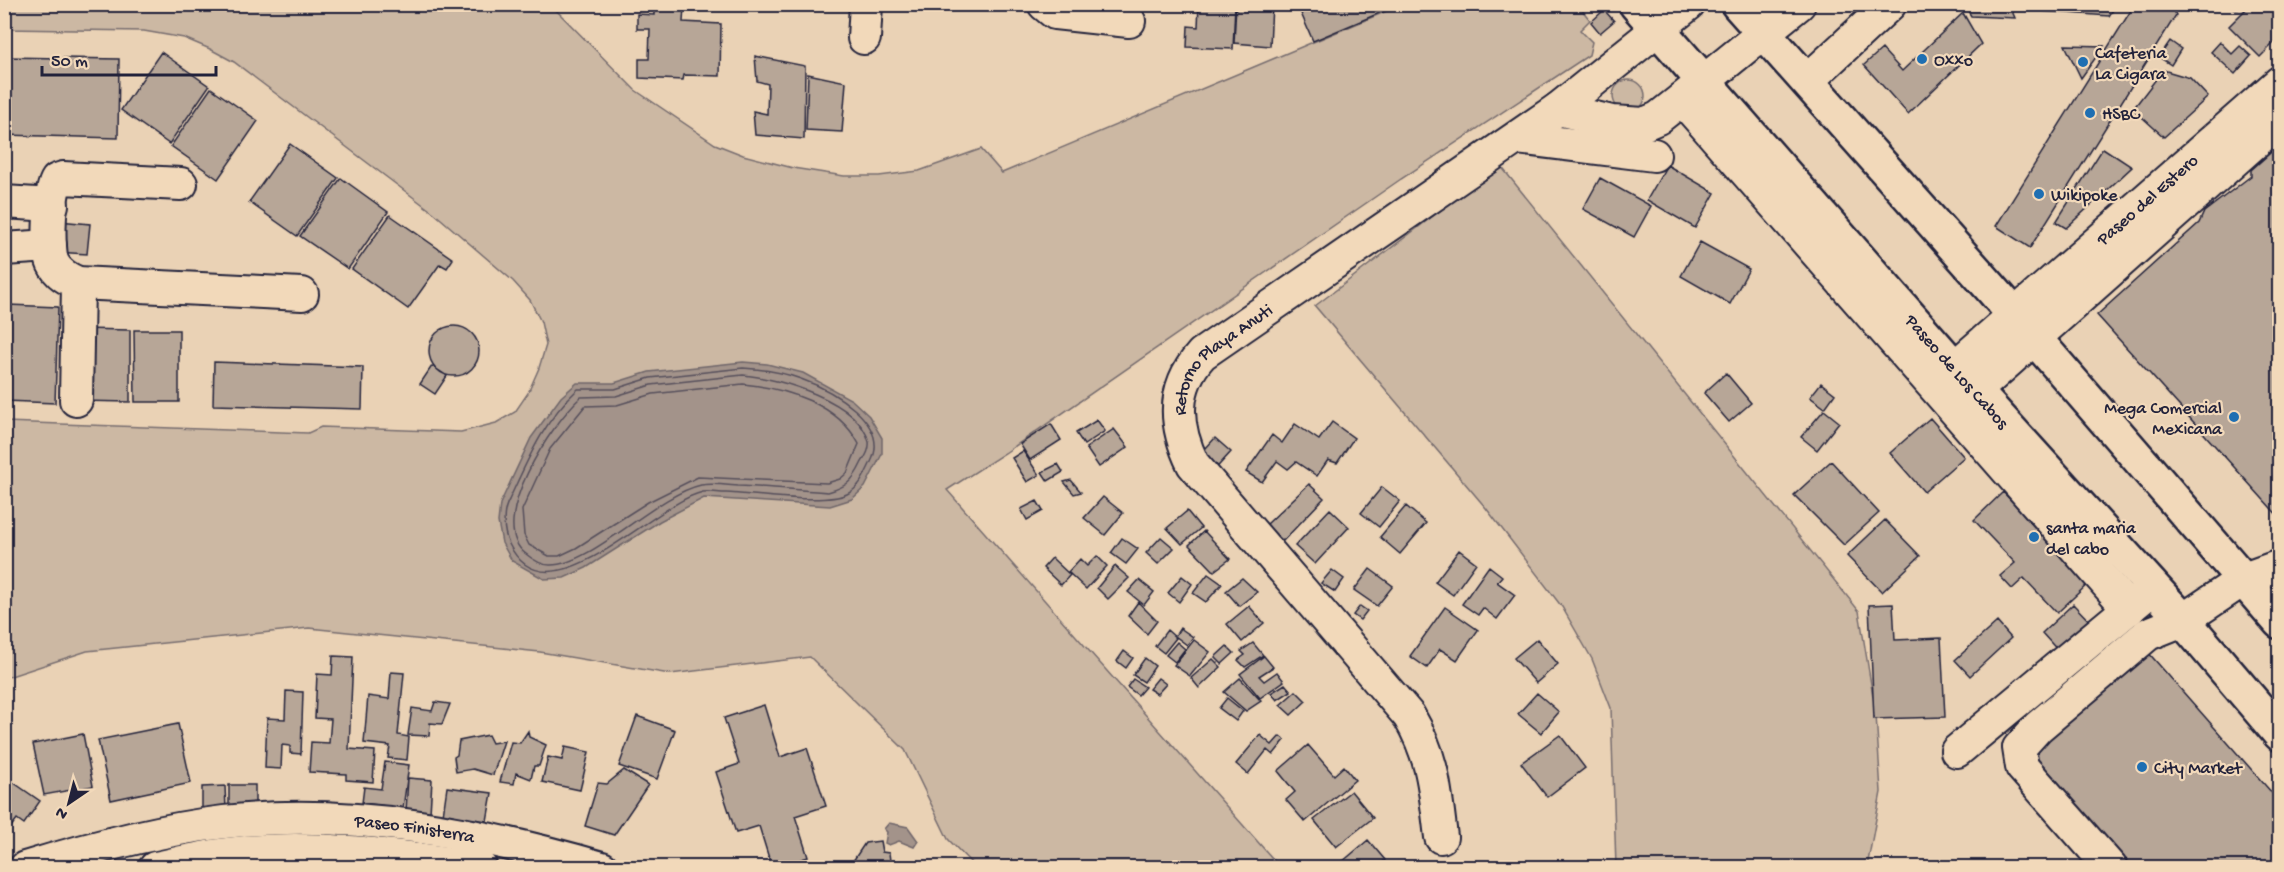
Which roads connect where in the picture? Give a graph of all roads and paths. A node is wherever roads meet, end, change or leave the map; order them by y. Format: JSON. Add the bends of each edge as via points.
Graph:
{"nodes":[{"id":1,"x":866,"y":4,"type":"edge"},
{"id":2,"x":1044,"y":4,"type":"edge"},
{"id":3,"x":1636,"y":4,"type":"edge"},
{"id":4,"x":1689,"y":4,"type":"edge"},
{"id":5,"x":1738,"y":4,"type":"edge"},
{"id":6,"x":1799,"y":4,"type":"edge"},
{"id":7,"x":1890,"y":4,"type":"edge"},
{"id":8,"x":1129,"y":21,"type":"dead end"},
{"id":9,"x":1657,"y":30,"type":"junction"},
{"id":10,"x":1765,"y":34,"type":"junction"},
{"id":11,"x":864,"y":38,"type":"dead end"},
{"id":12,"x":1807,"y":81,"type":"junction"},
{"id":13,"x":2280,"y":82,"type":"edge"},
{"id":14,"x":1692,"y":91,"type":"junction"},
{"id":15,"x":1558,"y":109,"type":"junction"},
{"id":16,"x":2280,"y":120,"type":"edge"},
{"id":17,"x":1516,"y":138,"type":"junction"},
{"id":18,"x":1654,"y":155,"type":"dead end"},
{"id":19,"x":2216,"y":156,"type":"junction"},
{"id":20,"x":181,"y":184,"type":"dead end"},
{"id":21,"x":4,"y":202,"type":"edge"},
{"id":22,"x":52,"y":205,"type":"junction"},
{"id":23,"x":50,"y":246,"type":"junction"},
{"id":24,"x":5,"y":249,"type":"edge"},
{"id":25,"x":78,"y":283,"type":"junction"},
{"id":26,"x":302,"y":294,"type":"dead end"},
{"id":27,"x":2025,"y":327,"type":"junction"},
{"id":28,"x":1965,"y":379,"type":"junction"},
{"id":29,"x":76,"y":400,"type":"dead end"},
{"id":30,"x":2280,"y":566,"type":"edge"},
{"id":31,"x":2244,"y":579,"type":"junction"},
{"id":32,"x":2141,"y":598,"type":"junction"},
{"id":33,"x":2183,"y":620,"type":"junction"},
{"id":34,"x":2280,"y":622,"type":"edge"},
{"id":35,"x":2280,"y":734,"type":"edge"},
{"id":36,"x":1957,"y":751,"type":"dead end"},
{"id":37,"x":225,"y":822,"type":"junction"},
{"id":38,"x":1441,"y":837,"type":"dead end"},
{"id":39,"x":228,"y":854,"type":"junction"},
{"id":40,"x":25,"y":867,"type":"edge"},
{"id":41,"x":155,"y":867,"type":"edge"},
{"id":42,"x":481,"y":867,"type":"edge"},
{"id":43,"x":602,"y":867,"type":"edge"},
{"id":44,"x":2111,"y":867,"type":"edge"}],
"edges":[{"from":1,"to":11,"type":"street"},
{"from":2,"to":8,"type":"street","via":[[1056,13]]},
{"from":3,"to":9,"type":"main road","name":"Paseo de Los Cabos"},
{"from":4,"to":9,"type":"street","name":"Retorno Playa Anuti"},
{"from":5,"to":10,"type":"main road"},
{"from":6,"to":10,"type":"street"},
{"from":7,"to":12,"type":"street"},
{"from":9,"to":14,"type":"main road","name":"Paseo de Los Cabos"},
{"from":9,"to":15,"type":"street","name":"Retorno Playa Anuti"},
{"from":10,"to":12,"type":"main road"},
{"from":10,"to":14,"type":"street"},
{"from":12,"to":27,"type":"main road"},
{"from":13,"to":19,"type":"street","name":"Paseo del Estero"},
{"from":14,"to":15,"type":"street","via":[[1644,124],[1612,122]]},
{"from":14,"to":28,"type":"main road","name":"Paseo de Los Cabos"},
{"from":14,"to":32,"type":"street"},
{"from":15,"to":17,"type":"street","name":"Retorno Playa Anuti"},
{"from":16,"to":19,"type":"street","name":"Paseo del Estero"},
{"from":17,"to":18,"type":"street"},
{"from":17,"to":38,"type":"street","name":"Retorno Playa Anuti","via":[[1202,354],[1191,366],[1179,399],[1182,441],[1193,464],[1409,716],[1432,765]]},
{"from":19,"to":27,"type":"street","name":"Paseo del Estero","via":[[2168,216]]},
{"from":20,"to":22,"type":"street","via":[[63,178],[54,184]]},
{"from":21,"to":22,"type":"street"},
{"from":22,"to":23,"type":"street"},
{"from":23,"to":24,"type":"street"},
{"from":23,"to":25,"type":"street","via":[[58,271]]},
{"from":25,"to":26,"type":"street"},
{"from":25,"to":29,"type":"street"},
{"from":27,"to":28,"type":"street","name":"Paseo del Estero"},
{"from":27,"to":31,"type":"main road"},
{"from":28,"to":32,"type":"main road","name":"Paseo de Los Cabos"},
{"from":30,"to":31,"type":"street"},
{"from":31,"to":33,"type":"street"},
{"from":31,"to":34,"type":"main road"},
{"from":32,"to":33,"type":"main road","name":"Paseo de Los Cabos"},
{"from":32,"to":36,"type":"street"},
{"from":33,"to":35,"type":"main road","name":"Paseo de Los Cabos"},
{"from":33,"to":44,"type":"street","via":[[2148,634],[2038,727],[2019,748],[2022,767]]},
{"from":37,"to":39,"type":"street"},
{"from":37,"to":40,"type":"street","name":"Paseo Finisterra","via":[[89,848]]},
{"from":37,"to":43,"type":"street","name":"Paseo Finisterra","via":[[351,820],[457,832],[529,846]]},
{"from":39,"to":41,"type":"street","name":"Paseo Finisterra"},
{"from":39,"to":42,"type":"street","name":"Paseo Finisterra","via":[[349,852]]}]}
